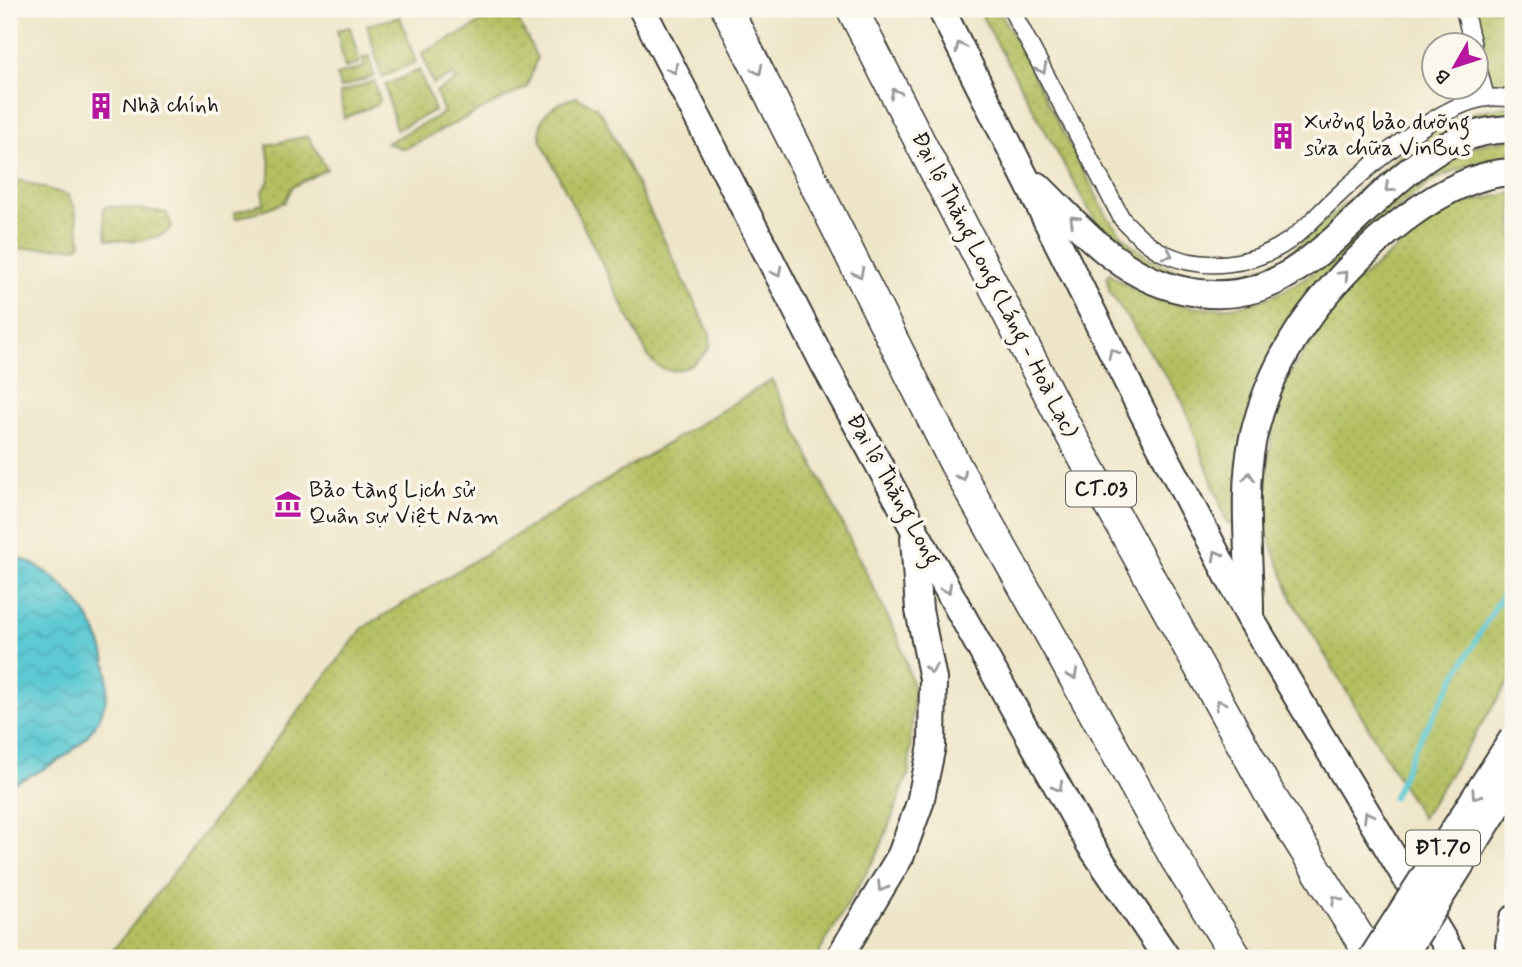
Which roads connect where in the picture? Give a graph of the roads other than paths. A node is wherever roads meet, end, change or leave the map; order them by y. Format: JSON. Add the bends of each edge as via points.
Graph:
{"nodes":[{"id":1,"x":642,"y":9,"type":"edge"},
{"id":2,"x":727,"y":9,"type":"edge"},
{"id":3,"x":852,"y":9,"type":"edge"},
{"id":4,"x":941,"y":9,"type":"edge"},
{"id":5,"x":1011,"y":9,"type":"edge"},
{"id":6,"x":1464,"y":9,"type":"edge"},
{"id":7,"x":1470,"y":32,"type":"edge"},
{"id":8,"x":1490,"y":98,"type":"edge"},
{"id":9,"x":1513,"y":98,"type":"edge"},
{"id":10,"x":1476,"y":102,"type":"edge"},
{"id":11,"x":1513,"y":129,"type":"edge"},
{"id":12,"x":1513,"y":172,"type":"edge"},
{"id":13,"x":1024,"y":173,"type":"junction"},
{"id":14,"x":914,"y":529,"type":"junction"},
{"id":15,"x":1250,"y":618,"type":"junction"},
{"id":16,"x":1513,"y":738,"type":"edge"},
{"id":17,"x":1513,"y":782,"type":"edge"},
{"id":18,"x":1513,"y":919,"type":"edge"},
{"id":19,"x":839,"y":958,"type":"edge"},
{"id":20,"x":1167,"y":958,"type":"edge"},
{"id":21,"x":1237,"y":958,"type":"edge"},
{"id":22,"x":1372,"y":958,"type":"edge"},
{"id":23,"x":1402,"y":958,"type":"edge"},
{"id":24,"x":1454,"y":958,"type":"edge"},
{"id":25,"x":1511,"y":958,"type":"edge"}],
"edges":[{"from":1,"to":14,"type":"main road","name":"Đại lộ Thăng Long","one_way":true},
{"from":2,"to":21,"type":"highway","one_way":true,"via":[[956,466],[1175,858]]},
{"from":22,"to":3,"type":"highway","name":"Đại lộ Thăng Long (Láng - Hoà Lạc)","number":"CT.03","one_way":true,"via":[[1269,793],[1056,408]]},
{"from":13,"to":4,"type":"main road","one_way":true},
{"from":5,"to":10,"type":"street","one_way":true,"via":[[1122,219],[1162,252],[1192,261],[1233,263],[1276,248],[1406,138],[1436,118]]},
{"from":6,"to":7,"type":"street"},
{"from":8,"to":9,"type":"street"},
{"from":11,"to":13,"type":"main road","one_way":true,"via":[[1473,134],[1445,145],[1420,160],[1290,274],[1231,295],[1180,291],[1135,272],[1110,256]]},
{"from":15,"to":12,"type":"main road","one_way":true,"via":[[1252,442],[1273,377],[1293,340],[1350,268],[1412,213],[1458,186]]},
{"from":15,"to":13,"type":"main road","one_way":true},
{"from":14,"to":19,"type":"main road","one_way":true,"via":[[919,610],[933,679],[932,746],[920,803],[901,855]]},
{"from":14,"to":20,"type":"main road","name":"Đại lộ Thăng Long","one_way":true,"via":[[1089,843]]},
{"from":24,"to":15,"type":"main road","one_way":true},
{"from":16,"to":22,"type":"main road","number":"ĐT.70","one_way":true,"bridge":true},
{"from":17,"to":23,"type":"main road","number":"ĐT.70","bridge":true},
{"from":18,"to":25,"type":"main road"}]}
